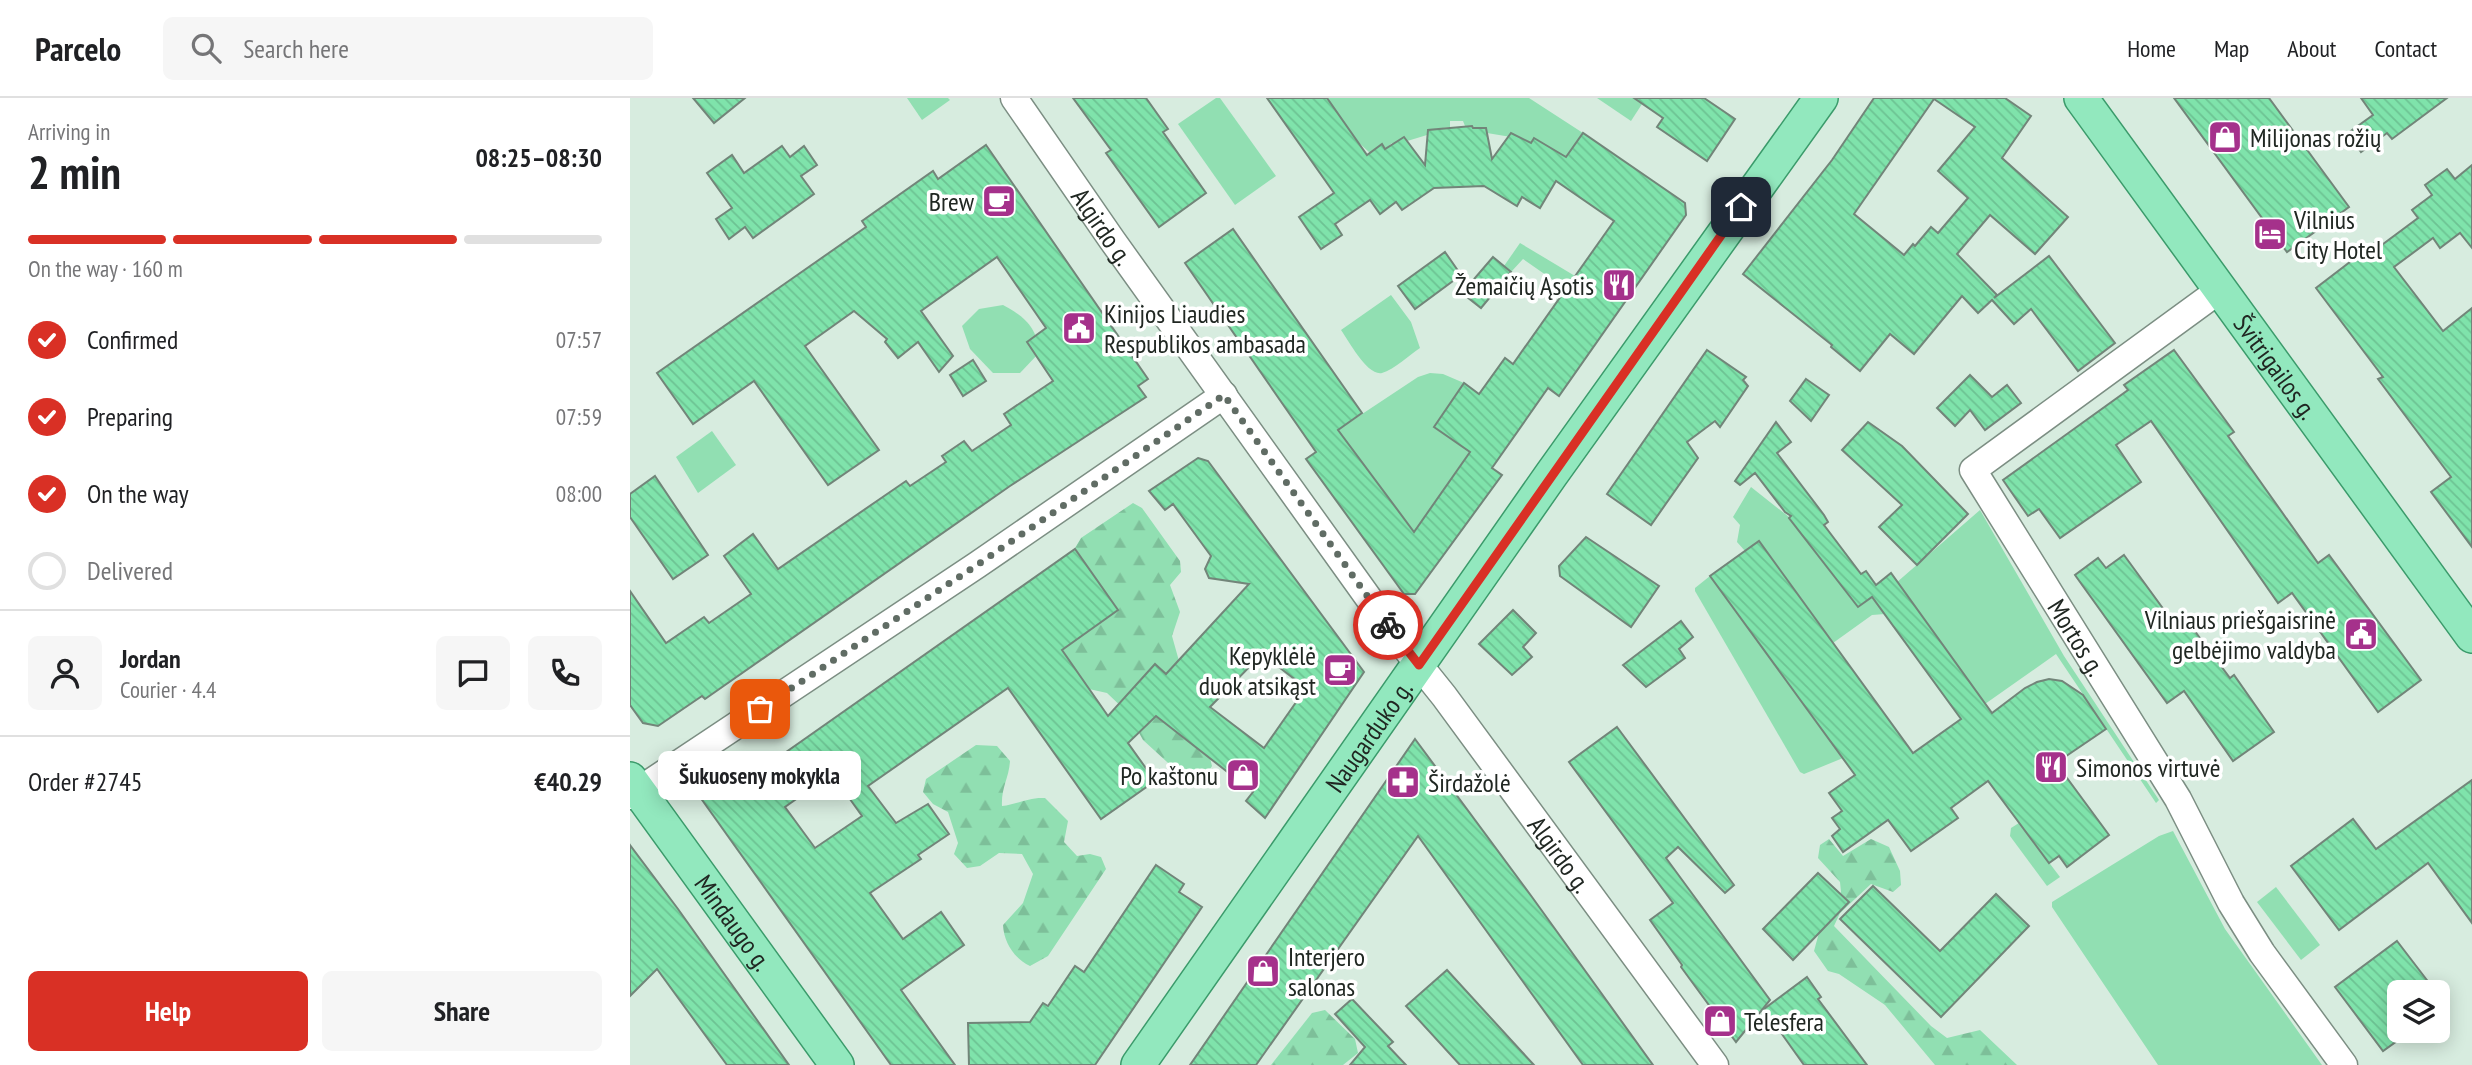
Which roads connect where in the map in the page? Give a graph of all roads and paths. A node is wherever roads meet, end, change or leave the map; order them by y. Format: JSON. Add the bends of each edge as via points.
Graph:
{"nodes":[{"id":1,"x":1014,"y":98,"type":"edge"},
{"id":2,"x":1821,"y":98,"type":"edge"},
{"id":3,"x":2081,"y":98,"type":"edge"},
{"id":4,"x":2221,"y":289,"type":"junction"},
{"id":5,"x":1224,"y":395,"type":"junction"},
{"id":6,"x":2472,"y":636,"type":"edge"},
{"id":7,"x":1419,"y":665,"type":"junction"},
{"id":8,"x":633,"y":789,"type":"edge"},
{"id":9,"x":837,"y":1065,"type":"edge"},
{"id":10,"x":1138,"y":1065,"type":"edge"},
{"id":11,"x":1714,"y":1065,"type":"edge"},
{"id":12,"x":2344,"y":1065,"type":"edge"}],
"edges":[{"from":1,"to":5,"type":"street","name":"Algirdo g."},
{"from":2,"to":7,"type":"main road","name":"Naugarduko g."},
{"from":3,"to":4,"type":"main road","name":"Švitrigailos g."},
{"from":4,"to":6,"type":"main road","name":"Švitrigailos g."},
{"from":4,"to":12,"type":"street","name":"Mortos g.","via":[[1973,470],[2178,799],[2262,953]]},
{"from":5,"to":7,"type":"street","name":"Algirdo g."},
{"from":5,"to":8,"type":"street","via":[[977,565]]},
{"from":7,"to":10,"type":"main road","name":"Naugarduko g."},
{"from":7,"to":11,"type":"street","name":"Algirdo g."},
{"from":8,"to":9,"type":"main road","name":"Mindaugo g."}]}
